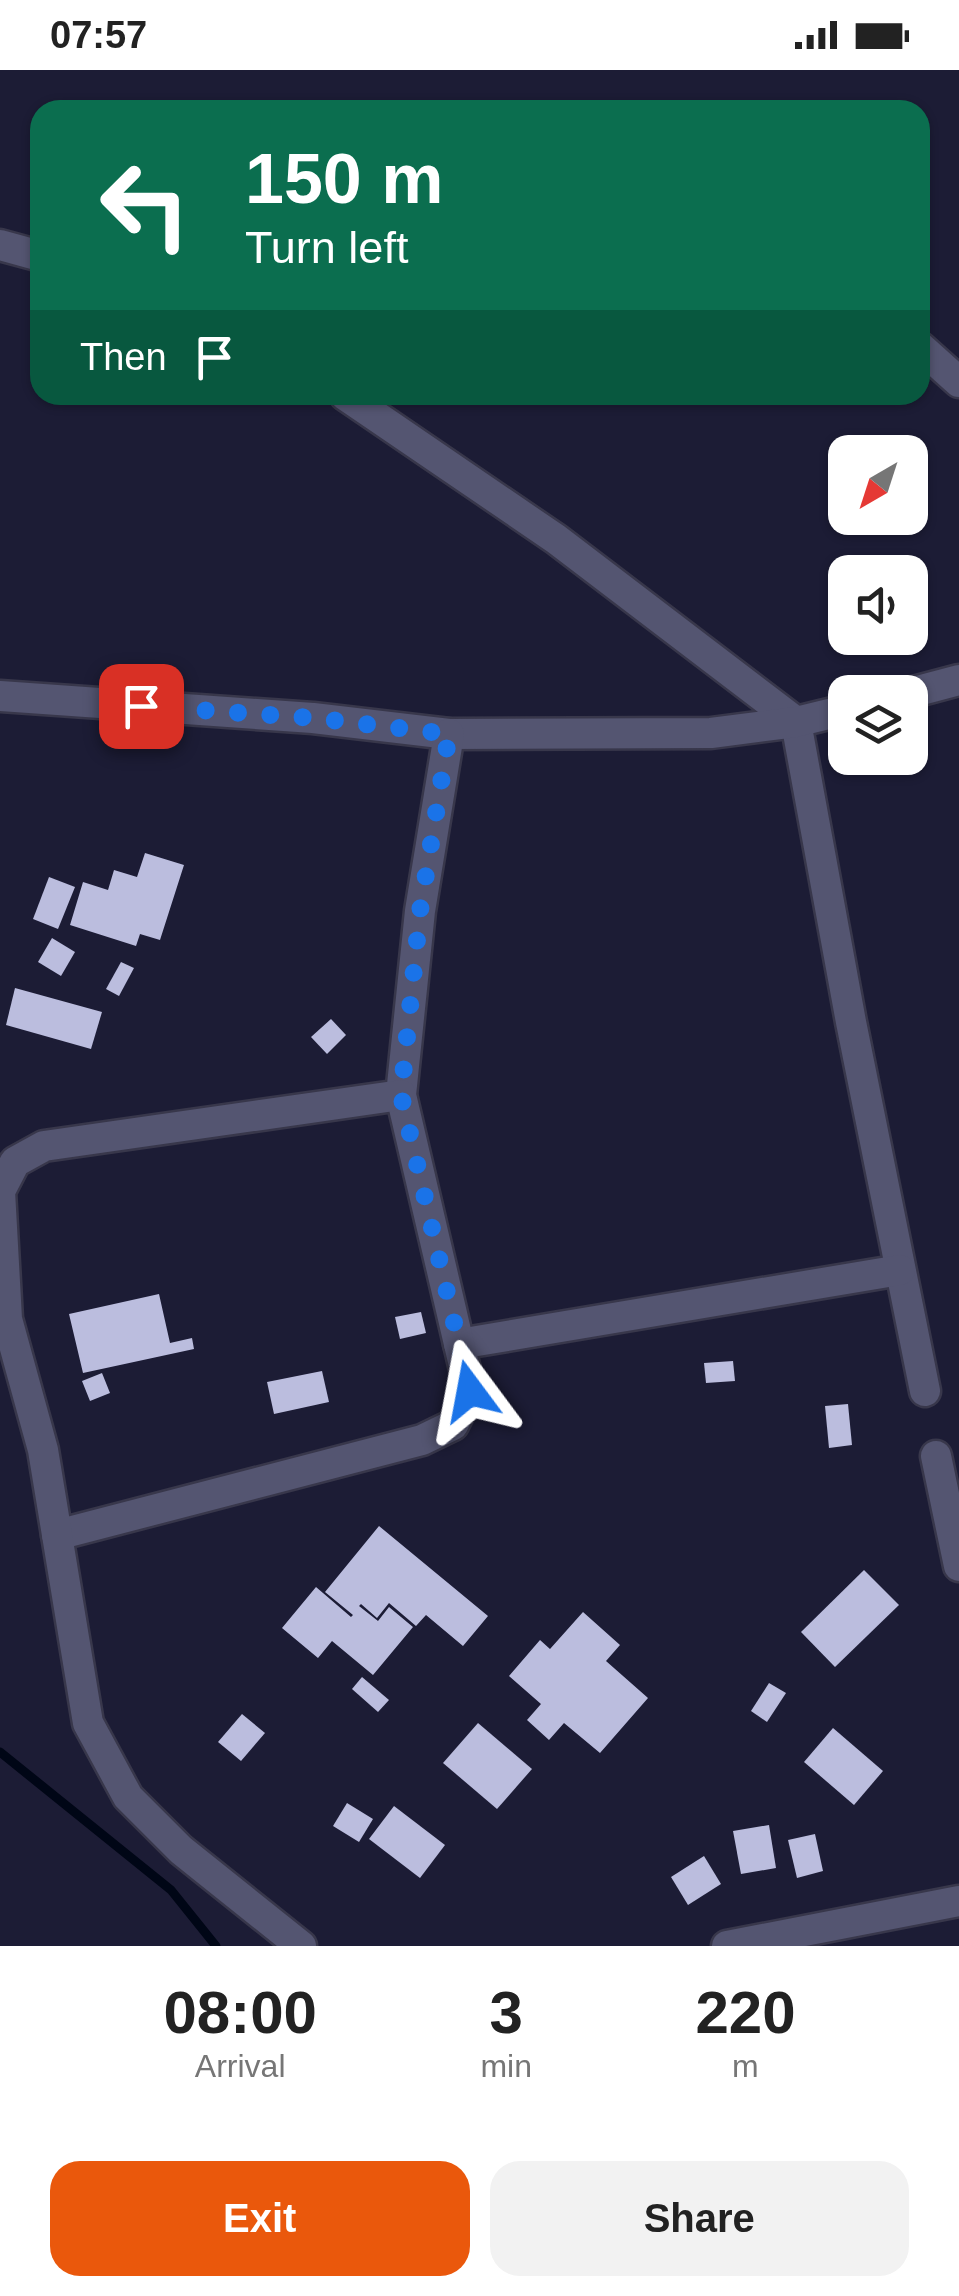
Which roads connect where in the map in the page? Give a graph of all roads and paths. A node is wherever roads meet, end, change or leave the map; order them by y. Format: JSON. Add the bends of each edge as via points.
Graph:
{"nodes":[{"id":1,"x":0,"y":246,"type":"edge"},
{"id":2,"x":30,"y":254,"type":"edge"},
{"id":3,"x":930,"y":355,"type":"edge"},
{"id":4,"x":959,"y":382,"type":"edge"},
{"id":5,"x":360,"y":405,"type":"edge"},
{"id":6,"x":0,"y":678,"type":"edge"},
{"id":7,"x":959,"y":680,"type":"edge"},
{"id":8,"x":928,"y":688,"type":"edge"},
{"id":9,"x":0,"y":696,"type":"edge"},
{"id":10,"x":72,"y":701,"type":"junction"},
{"id":11,"x":828,"y":714,"type":"edge"},
{"id":12,"x":796,"y":722,"type":"junction"},
{"id":13,"x":449,"y":734,"type":"junction"},
{"id":14,"x":401,"y":1095,"type":"junction"},
{"id":15,"x":900,"y":1270,"type":"junction"},
{"id":16,"x":459,"y":1344,"type":"junction"},
{"id":17,"x":925,"y":1391,"type":"dead end"},
{"id":18,"x":936,"y":1456,"type":"dead end"},
{"id":19,"x":58,"y":1536,"type":"junction"},
{"id":20,"x":959,"y":1566,"type":"edge"},
{"id":21,"x":959,"y":1901,"type":"edge"},
{"id":22,"x":301,"y":1946,"type":"edge"},
{"id":23,"x":727,"y":1946,"type":"edge"}],
"edges":[{"from":1,"to":2,"type":"street"},
{"from":3,"to":4,"type":"street"},
{"from":5,"to":12,"type":"street","via":[[556,538]]},
{"from":6,"to":10,"type":"street"},
{"from":7,"to":8,"type":"street"},
{"from":9,"to":10,"type":"street"},
{"from":10,"to":13,"type":"street"},
{"from":11,"to":12,"type":"street"},
{"from":12,"to":13,"type":"street","via":[[711,733]]},
{"from":12,"to":15,"type":"street"},
{"from":13,"to":14,"type":"street","via":[[418,929]]},
{"from":14,"to":16,"type":"street"},
{"from":14,"to":19,"type":"street","via":[[44,1146],[16,1162],[0,1192],[8,1319]]},
{"from":15,"to":16,"type":"street"},
{"from":15,"to":17,"type":"street"},
{"from":16,"to":19,"type":"street","via":[[470,1391],[453,1425],[422,1440]]},
{"from":18,"to":20,"type":"street"},
{"from":19,"to":22,"type":"street","via":[[88,1723],[128,1797],[181,1850]]},
{"from":21,"to":23,"type":"street"}]}
